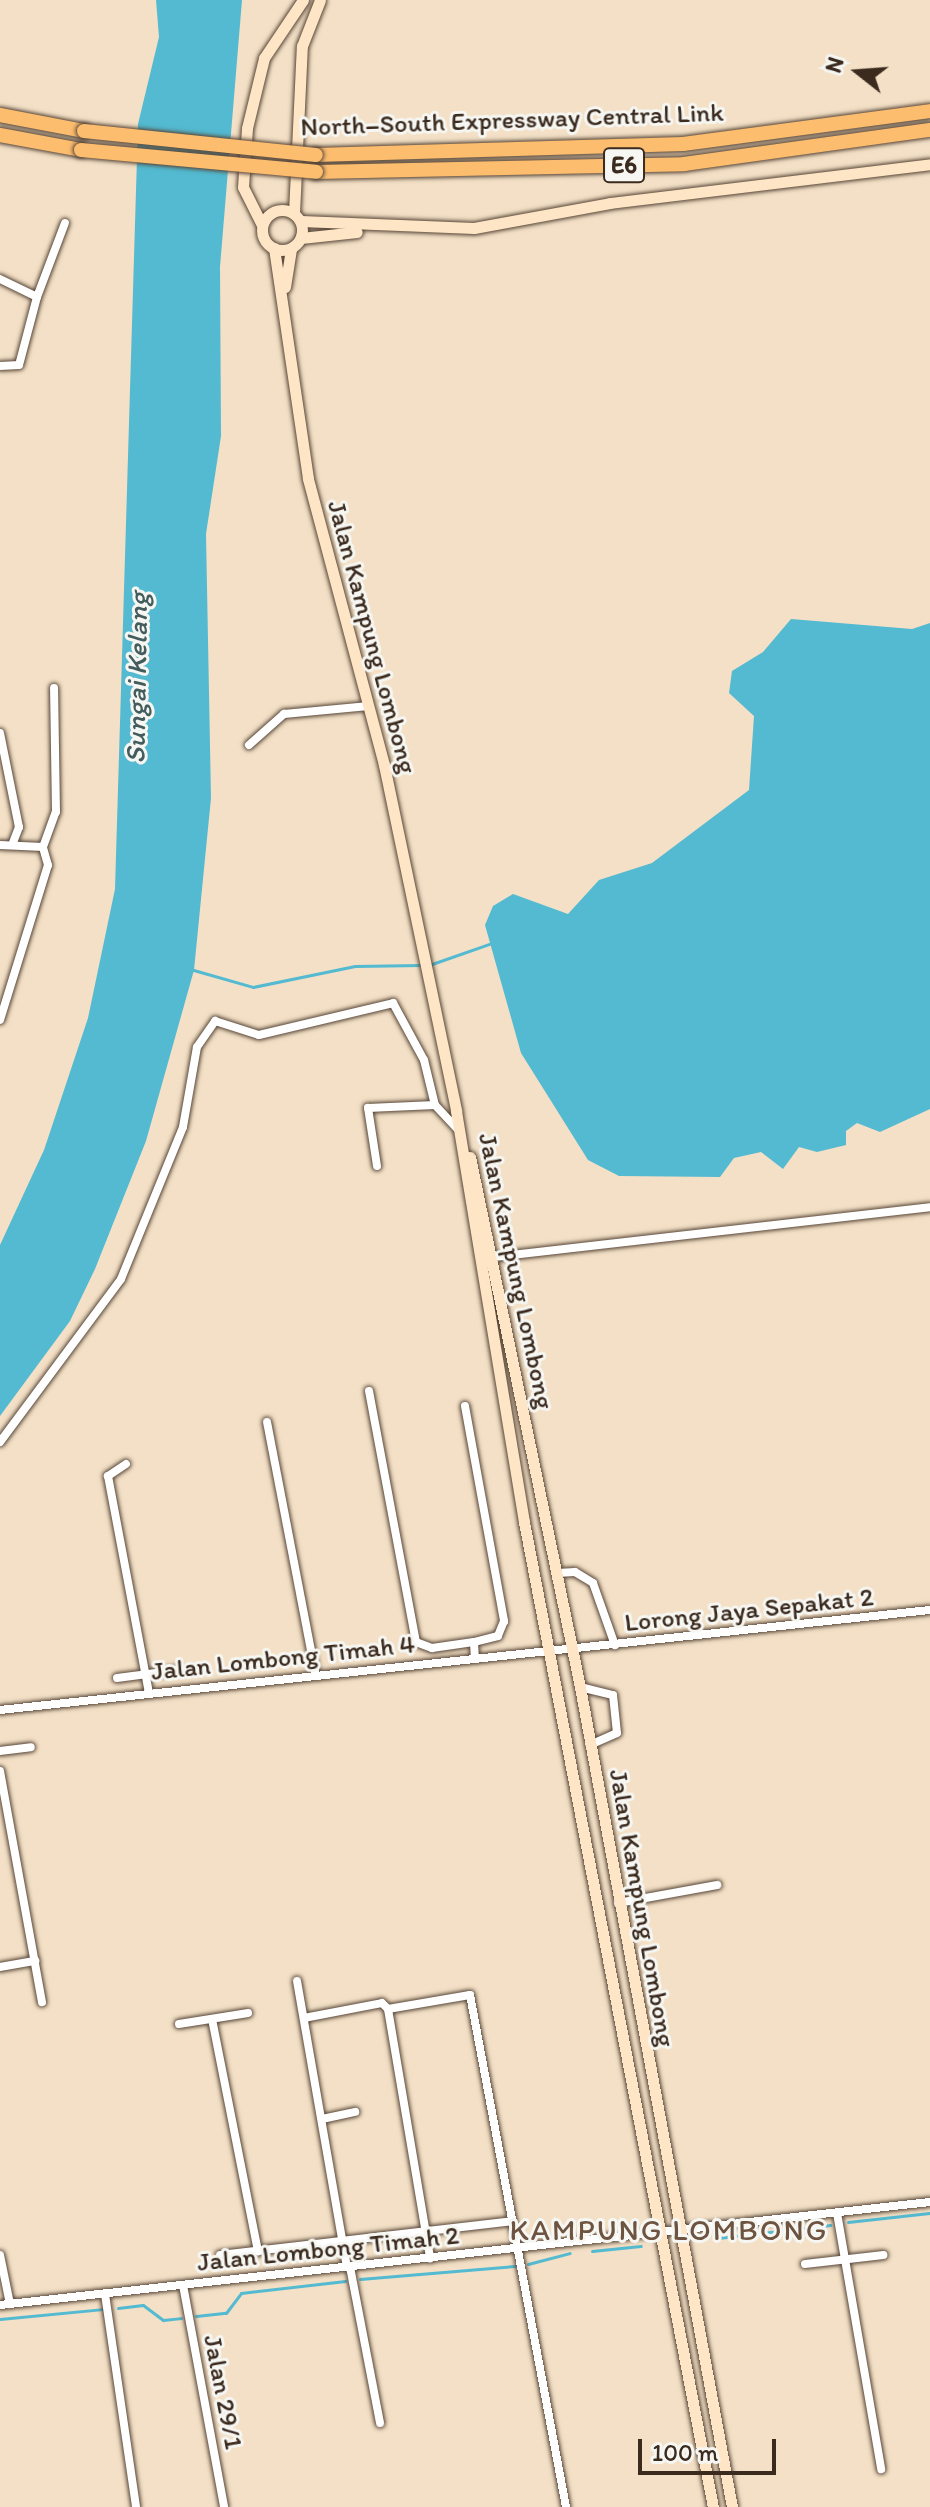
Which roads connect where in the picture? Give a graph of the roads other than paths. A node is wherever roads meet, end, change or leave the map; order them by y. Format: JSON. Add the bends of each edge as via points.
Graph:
{"nodes":[{"id":1,"x":303,"y":0,"type":"edge"},
{"id":2,"x":320,"y":0,"type":"edge"},
{"id":3,"x":930,"y":111,"type":"edge"},
{"id":4,"x":0,"y":115,"type":"edge"},
{"id":5,"x":930,"y":130,"type":"edge"},
{"id":6,"x":0,"y":135,"type":"edge"},
{"id":7,"x":930,"y":164,"type":"edge"},
{"id":8,"x":298,"y":217,"type":"junction"},
{"id":9,"x":65,"y":223,"type":"dead end"},
{"id":10,"x":262,"y":225,"type":"junction"},
{"id":11,"x":398,"y":229,"type":"junction"},
{"id":12,"x":301,"y":238,"type":"junction"},
{"id":13,"x":274,"y":248,"type":"junction"},
{"id":14,"x":291,"y":248,"type":"junction"},
{"id":15,"x":0,"y":279,"type":"edge"},
{"id":16,"x":284,"y":295,"type":"junction"},
{"id":17,"x":37,"y":297,"type":"junction"},
{"id":18,"x":0,"y":366,"type":"edge"},
{"id":19,"x":54,"y":688,"type":"dead end"},
{"id":20,"x":369,"y":706,"type":"junction"},
{"id":21,"x":0,"y":734,"type":"edge"},
{"id":22,"x":249,"y":745,"type":"dead end"},
{"id":23,"x":0,"y":845,"type":"edge"},
{"id":24,"x":12,"y":845,"type":"junction"},
{"id":25,"x":43,"y":847,"type":"junction"},
{"id":26,"x":0,"y":1020,"type":"edge"},
{"id":27,"x":435,"y":1105,"type":"junction"},
{"id":28,"x":456,"y":1111,"type":"junction"},
{"id":29,"x":459,"y":1130,"type":"junction"},
{"id":30,"x":377,"y":1166,"type":"dead end"},
{"id":31,"x":930,"y":1207,"type":"edge"},
{"id":32,"x":486,"y":1258,"type":"junction"},
{"id":33,"x":369,"y":1391,"type":"dead end"},
{"id":34,"x":465,"y":1406,"type":"dead end"},
{"id":35,"x":267,"y":1422,"type":"dead end"},
{"id":36,"x":0,"y":1442,"type":"edge"},
{"id":37,"x":126,"y":1464,"type":"dead end"},
{"id":38,"x":557,"y":1573,"type":"junction"},
{"id":39,"x":930,"y":1610,"type":"edge"},
{"id":40,"x":474,"y":1642,"type":"junction"},
{"id":41,"x":615,"y":1645,"type":"junction"},
{"id":42,"x":572,"y":1650,"type":"junction"},
{"id":43,"x":549,"y":1652,"type":"junction"},
{"id":44,"x":475,"y":1659,"type":"junction"},
{"id":45,"x":179,"y":1670,"type":"dead end"},
{"id":46,"x":315,"y":1672,"type":"junction"},
{"id":47,"x":146,"y":1674,"type":"junction"},
{"id":48,"x":117,"y":1678,"type":"dead end"},
{"id":49,"x":580,"y":1687,"type":"junction"},
{"id":50,"x":149,"y":1692,"type":"junction"},
{"id":51,"x":0,"y":1710,"type":"edge"},
{"id":52,"x":590,"y":1745,"type":"junction"},
{"id":53,"x":31,"y":1747,"type":"dead end"},
{"id":54,"x":0,"y":1751,"type":"edge"},
{"id":55,"x":0,"y":1771,"type":"edge"},
{"id":56,"x":717,"y":1885,"type":"dead end"},
{"id":57,"x":618,"y":1903,"type":"junction"},
{"id":58,"x":35,"y":1961,"type":"junction"},
{"id":59,"x":0,"y":1967,"type":"edge"},
{"id":60,"x":297,"y":1981,"type":"dead end"},
{"id":61,"x":42,"y":2002,"type":"dead end"},
{"id":62,"x":388,"y":2009,"type":"junction"},
{"id":63,"x":248,"y":2013,"type":"dead end"},
{"id":64,"x":304,"y":2018,"type":"junction"},
{"id":65,"x":212,"y":2019,"type":"junction"},
{"id":66,"x":179,"y":2024,"type":"dead end"},
{"id":67,"x":355,"y":2112,"type":"dead end"},
{"id":68,"x":322,"y":2119,"type":"junction"},
{"id":69,"x":930,"y":2202,"type":"edge"},
{"id":70,"x":837,"y":2213,"type":"junction"},
{"id":71,"x":512,"y":2221,"type":"junction"},
{"id":72,"x":427,"y":2230,"type":"junction"},
{"id":73,"x":681,"y":2231,"type":"junction"},
{"id":74,"x":660,"y":2233,"type":"junction"},
{"id":75,"x":343,"y":2240,"type":"junction"},
{"id":76,"x":516,"y":2249,"type":"junction"},
{"id":77,"x":258,"y":2251,"type":"junction"},
{"id":78,"x":0,"y":2255,"type":"edge"},
{"id":79,"x":220,"y":2255,"type":"dead end"},
{"id":80,"x":883,"y":2255,"type":"dead end"},
{"id":81,"x":430,"y":2258,"type":"junction"},
{"id":82,"x":845,"y":2259,"type":"junction"},
{"id":83,"x":805,"y":2264,"type":"dead end"},
{"id":84,"x":348,"y":2267,"type":"junction"},
{"id":85,"x":183,"y":2285,"type":"junction"},
{"id":86,"x":105,"y":2294,"type":"junction"},
{"id":87,"x":10,"y":2304,"type":"junction"},
{"id":88,"x":0,"y":2305,"type":"edge"},
{"id":89,"x":380,"y":2423,"type":"dead end"},
{"id":90,"x":881,"y":2469,"type":"dead end"},
{"id":91,"x":136,"y":2507,"type":"edge"},
{"id":92,"x":224,"y":2507,"type":"edge"},
{"id":93,"x":566,"y":2507,"type":"edge"},
{"id":94,"x":713,"y":2507,"type":"edge"},
{"id":95,"x":732,"y":2507,"type":"edge"}],
"edges":[{"from":1,"to":10,"type":"street","via":[[264,58],[247,128],[243,187]]},
{"from":2,"to":8,"type":"street","via":[[302,46]]},
{"from":3,"to":4,"type":"highway","name":"North–South Expressway Central Link","number":"E6","bridge":true,"via":[[683,144],[316,155],[84,131]]},
{"from":5,"to":6,"type":"highway","name":"North–South Expressway Central Link","number":"E6","bridge":true,"via":[[684,164],[316,172],[81,150]]},
{"from":7,"to":11,"type":"street","via":[[610,203],[474,228]]},
{"from":8,"to":10,"type":"street","via":[[275,210]]},
{"from":8,"to":11,"type":"street"},
{"from":8,"to":12,"type":"street"},
{"from":9,"to":17,"type":"street"},
{"from":10,"to":13,"type":"street"},
{"from":11,"to":12,"type":"street"},
{"from":12,"to":14,"type":"street"},
{"from":13,"to":14,"type":"street"},
{"from":13,"to":16,"type":"street"},
{"from":14,"to":16,"type":"street"},
{"from":15,"to":17,"type":"street"},
{"from":16,"to":20,"type":"street","name":"Jalan Kampung Lombong","via":[[308,479]]},
{"from":17,"to":18,"type":"street","via":[[19,365]]},
{"from":19,"to":25,"type":"street","via":[[56,812]]},
{"from":20,"to":22,"type":"street","via":[[284,714]]},
{"from":20,"to":28,"type":"street","name":"Jalan Kampung Lombong"},
{"from":21,"to":24,"type":"street","via":[[19,827]]},
{"from":23,"to":24,"type":"street"},
{"from":24,"to":25,"type":"street"},
{"from":25,"to":26,"type":"street","via":[[48,865]]},
{"from":27,"to":29,"type":"street"},
{"from":27,"to":30,"type":"street","via":[[368,1108]]},
{"from":27,"to":36,"type":"street","via":[[424,1060],[393,1003],[259,1035],[215,1021],[197,1047],[183,1127],[121,1279]]},
{"from":28,"to":29,"type":"street","name":"Jalan Kampung Lombong"},
{"from":28,"to":32,"type":"street","name":"Jalan Kampung Lombong"},
{"from":29,"to":32,"type":"street","name":"Jalan Kampung Lombong"},
{"from":31,"to":32,"type":"street"},
{"from":32,"to":38,"type":"street","name":"Jalan Kampung Lombong"},
{"from":32,"to":43,"type":"street","name":"Jalan Kampung Lombong"},
{"from":33,"to":40,"type":"street","via":[[416,1642],[432,1648]]},
{"from":34,"to":40,"type":"street","via":[[504,1621],[498,1636]]},
{"from":35,"to":46,"type":"street"},
{"from":37,"to":47,"type":"street","via":[[108,1476]]},
{"from":38,"to":41,"type":"street","via":[[575,1572],[593,1583]]},
{"from":38,"to":42,"type":"street","name":"Jalan Kampung Lombong"},
{"from":39,"to":41,"type":"street","name":"Lorong Jaya Sepakat 2"},
{"from":40,"to":44,"type":"street"},
{"from":41,"to":42,"type":"street","name":"Lorong Jaya Sepakat 2"},
{"from":42,"to":43,"type":"street","name":"Jalan Lombong Timah 4"},
{"from":42,"to":49,"type":"street","name":"Jalan Kampung Lombong"},
{"from":43,"to":44,"type":"street","name":"Jalan Lombong Timah 4"},
{"from":43,"to":74,"type":"street","name":"Jalan Kampung Lombong"},
{"from":44,"to":46,"type":"street","name":"Jalan Lombong Timah 4"},
{"from":45,"to":47,"type":"street"},
{"from":46,"to":50,"type":"street","name":"Jalan Lombong Timah 4"},
{"from":47,"to":48,"type":"street"},
{"from":47,"to":50,"type":"street"},
{"from":49,"to":52,"type":"street","name":"Jalan Kampung Lombong"},
{"from":49,"to":52,"type":"street","via":[[613,1695],[617,1733]]},
{"from":50,"to":51,"type":"street","name":"Jalan Lombong Timah 4"},
{"from":52,"to":57,"type":"street","name":"Jalan Kampung Lombong"},
{"from":53,"to":54,"type":"street"},
{"from":55,"to":58,"type":"street"},
{"from":56,"to":57,"type":"street"},
{"from":57,"to":73,"type":"street","name":"Jalan Kampung Lombong"},
{"from":58,"to":59,"type":"street"},
{"from":58,"to":61,"type":"street"},
{"from":60,"to":64,"type":"street"},
{"from":62,"to":64,"type":"street","via":[[382,2003]]},
{"from":62,"to":71,"type":"street","via":[[470,1995]]},
{"from":62,"to":72,"type":"street"},
{"from":63,"to":65,"type":"street"},
{"from":64,"to":68,"type":"street"},
{"from":65,"to":66,"type":"street"},
{"from":65,"to":77,"type":"street"},
{"from":67,"to":68,"type":"street"},
{"from":68,"to":75,"type":"street"},
{"from":69,"to":70,"type":"street","name":"Jalan Lombong Timah 2"},
{"from":70,"to":73,"type":"street","name":"Jalan Lombong Timah 2"},
{"from":70,"to":82,"type":"street"},
{"from":71,"to":72,"type":"street"},
{"from":71,"to":76,"type":"street"},
{"from":72,"to":75,"type":"street"},
{"from":72,"to":81,"type":"street"},
{"from":73,"to":74,"type":"street","name":"Jalan Lombong Timah 2"},
{"from":73,"to":95,"type":"street","name":"Jalan Kampung Lombong"},
{"from":74,"to":76,"type":"street","name":"Jalan Lombong Timah 2"},
{"from":74,"to":94,"type":"street","name":"Jalan Kampung Lombong"},
{"from":75,"to":77,"type":"street"},
{"from":75,"to":84,"type":"street"},
{"from":76,"to":81,"type":"street","name":"Jalan Lombong Timah 2"},
{"from":76,"to":93,"type":"street"},
{"from":77,"to":79,"type":"street"},
{"from":78,"to":87,"type":"street"},
{"from":80,"to":82,"type":"street"},
{"from":81,"to":84,"type":"street","name":"Jalan Lombong Timah 2"},
{"from":82,"to":83,"type":"street"},
{"from":82,"to":90,"type":"street"},
{"from":84,"to":85,"type":"street","name":"Jalan Lombong Timah 2"},
{"from":84,"to":89,"type":"street"},
{"from":85,"to":86,"type":"street","name":"Jalan Lombong Timah 2"},
{"from":85,"to":92,"type":"street","name":"Jalan 29/1"},
{"from":86,"to":87,"type":"street","name":"Jalan Lombong Timah 2"},
{"from":86,"to":91,"type":"street"},
{"from":87,"to":88,"type":"street","name":"Jalan Lombong Timah 2"}]}
